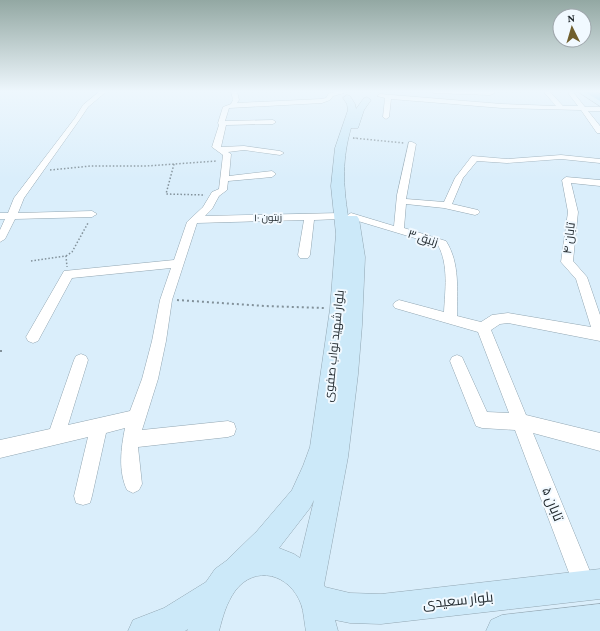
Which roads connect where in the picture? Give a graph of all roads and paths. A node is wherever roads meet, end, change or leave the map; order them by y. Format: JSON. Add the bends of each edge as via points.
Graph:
{"nodes":[{"id":1,"x":76,"y":120,"type":"edge"},
{"id":2,"x":349,"y":120,"type":"edge"},
{"id":3,"x":357,"y":120,"type":"edge"},
{"id":4,"x":592,"y":120,"type":"edge"},
{"id":5,"x":273,"y":122,"type":"dead end"},
{"id":6,"x":222,"y":123,"type":"joint"},
{"id":7,"x":600,"y":129,"type":"edge"},
{"id":8,"x":352,"y":138,"type":"junction"},
{"id":9,"x":412,"y":144,"type":"joint"},
{"id":10,"x":280,"y":153,"type":"dead end"},
{"id":11,"x":224,"y":156,"type":"junction"},
{"id":12,"x":600,"y":161,"type":"edge"},
{"id":13,"x":174,"y":164,"type":"junction"},
{"id":14,"x":38,"y":171,"type":"junction"},
{"id":15,"x":272,"y":174,"type":"dead end"},
{"id":16,"x":225,"y":179,"type":"junction"},
{"id":17,"x":600,"y":183,"type":"edge"},
{"id":18,"x":214,"y":195,"type":"junction"},
{"id":19,"x":402,"y":201,"type":"junction"},
{"id":20,"x":448,"y":206,"type":"junction"},
{"id":21,"x":475,"y":212,"type":"dead end"},
{"id":22,"x":92,"y":214,"type":"joint"},
{"id":23,"x":0,"y":216,"type":"edge"},
{"id":24,"x":12,"y":216,"type":"junction"},
{"id":25,"x":309,"y":216,"type":"junction"},
{"id":26,"x":196,"y":219,"type":"junction"},
{"id":27,"x":347,"y":225,"type":"junction"},
{"id":28,"x":399,"y":230,"type":"junction"},
{"id":29,"x":0,"y":239,"type":"edge"},
{"id":30,"x":304,"y":255,"type":"dead end"},
{"id":31,"x":66,"y":256,"type":"junction"},
{"id":32,"x":31,"y":261,"type":"dead end"},
{"id":33,"x":177,"y":264,"type":"junction"},
{"id":34,"x":68,"y":274,"type":"junction"},
{"id":35,"x":166,"y":300,"type":"junction"},
{"id":36,"x":399,"y":305,"type":"dead end"},
{"id":37,"x":339,"y":309,"type":"junction"},
{"id":38,"x":451,"y":320,"type":"junction"},
{"id":39,"x":483,"y":328,"type":"junction"},
{"id":40,"x":599,"y":329,"type":"edge"},
{"id":41,"x":33,"y":337,"type":"dead end"},
{"id":42,"x":81,"y":360,"type":"dead end"},
{"id":43,"x":458,"y":361,"type":"dead end"},
{"id":44,"x":136,"y":418,"type":"junction"},
{"id":45,"x":520,"y":422,"type":"junction"},
{"id":46,"x":99,"y":427,"type":"junction"},
{"id":47,"x":228,"y":429,"type":"dead end"},
{"id":48,"x":56,"y":436,"type":"junction"},
{"id":49,"x":132,"y":439,"type":"junction"},
{"id":50,"x":600,"y":442,"type":"edge"},
{"id":51,"x":0,"y":449,"type":"edge"},
{"id":52,"x":134,"y":484,"type":"dead end"},
{"id":53,"x":84,"y":496,"type":"dead end"},
{"id":54,"x":237,"y":569,"type":"junction"},
{"id":55,"x":593,"y":585,"type":"edge"},
{"id":56,"x":216,"y":593,"type":"junction"},
{"id":57,"x":312,"y":593,"type":"junction"},
{"id":58,"x":600,"y":620,"type":"edge"},
{"id":59,"x":541,"y":629,"type":"edge"},
{"id":60,"x":144,"y":631,"type":"edge"},
{"id":61,"x":203,"y":631,"type":"edge"},
{"id":62,"x":322,"y":631,"type":"edge"},
{"id":63,"x":502,"y":631,"type":"edge"}],
"edges":[{"from":1,"to":14,"type":"street"},
{"from":2,"to":27,"type":"main road","name":"بلوار شهید نواب صفوی","via":[[340,148],[337,186]]},
{"from":3,"to":8,"type":"main road","name":"بلوار شهید نواب صفوی"},
{"from":4,"to":7,"type":"street"},
{"from":5,"to":6,"type":"street"},
{"from":6,"to":11,"type":"street","via":[[216,147]]},
{"from":8,"to":9,"type":"path"},
{"from":8,"to":27,"type":"main road","name":"بلوار شهید نواب صفوی"},
{"from":9,"to":19,"type":"street"},
{"from":10,"to":11,"type":"street","via":[[249,147],[229,148]]},
{"from":11,"to":13,"type":"path"},
{"from":11,"to":16,"type":"street"},
{"from":12,"to":20,"type":"street","via":[[562,157],[506,161],[475,158],[459,178]]},
{"from":13,"to":14,"type":"path","via":[[91,166]]},
{"from":13,"to":18,"type":"path","via":[[166,194]]},
{"from":14,"to":24,"type":"street","via":[[19,198]]},
{"from":15,"to":16,"type":"street"},
{"from":16,"to":18,"type":"street","via":[[222,190]]},
{"from":17,"to":40,"type":"street","name":"تابان ۴","via":[[566,180],[573,212],[566,262],[582,277]]},
{"from":18,"to":26,"type":"street","via":[[207,209]]},
{"from":19,"to":20,"type":"street"},
{"from":19,"to":28,"type":"street"},
{"from":20,"to":21,"type":"street"},
{"from":22,"to":24,"type":"street"},
{"from":22,"to":31,"type":"path","via":[[72,252]]},
{"from":23,"to":24,"type":"street"},
{"from":24,"to":29,"type":"street"},
{"from":25,"to":26,"type":"street","name":"زیتون ۱۰"},
{"from":25,"to":27,"type":"street","name":"زیتون ۱۰"},
{"from":25,"to":30,"type":"street"},
{"from":26,"to":33,"type":"street","via":[[188,231]]},
{"from":27,"to":28,"type":"street","name":"زنبق ۳"},
{"from":27,"to":37,"type":"main road","name":"بلوار شهید نواب صفوی"},
{"from":27,"to":57,"type":"main road","name":"بلوار شهید نواب صفوی","via":[[357,257],[353,325],[336,457]]},
{"from":28,"to":38,"type":"street","name":"زنبق ۳","via":[[442,243],[447,249],[450,262]]},
{"from":31,"to":32,"type":"path"},
{"from":31,"to":34,"type":"path"},
{"from":33,"to":34,"type":"street"},
{"from":33,"to":35,"type":"street"},
{"from":34,"to":41,"type":"street"},
{"from":35,"to":37,"type":"path"},
{"from":35,"to":44,"type":"street","via":[[160,341]]},
{"from":36,"to":38,"type":"street"},
{"from":37,"to":54,"type":"main road","name":"بلوار شهید نواب صفوی","via":[[322,448],[314,471],[301,499],[287,518]]},
{"from":38,"to":39,"type":"street"},
{"from":39,"to":40,"type":"street","via":[[497,319],[508,318]]},
{"from":39,"to":45,"type":"street","name":"تابان ۵"},
{"from":42,"to":48,"type":"street"},
{"from":43,"to":45,"type":"street","via":[[482,420]]},
{"from":44,"to":46,"type":"street"},
{"from":44,"to":49,"type":"street"},
{"from":45,"to":50,"type":"street"},
{"from":45,"to":55,"type":"street","name":"تابان ۵"},
{"from":46,"to":48,"type":"street"},
{"from":46,"to":53,"type":"street"},
{"from":47,"to":49,"type":"street"},
{"from":48,"to":51,"type":"street"},
{"from":49,"to":52,"type":"street","via":[[129,449]]},
{"from":54,"to":56,"type":"main road","name":"بلوار شهید نواب صفوی"},
{"from":54,"to":57,"type":"main road","via":[[262,559],[276,560],[299,573]]},
{"from":55,"to":57,"type":"main road","name":"بلوار سعیدی","via":[[381,609],[350,608]]},
{"from":56,"to":60,"type":"main road","via":[[172,621]]},
{"from":56,"to":61,"type":"main road","via":[[208,610]]},
{"from":57,"to":62,"type":"main road","via":[[321,618]]},
{"from":58,"to":59,"type":"main road"},
{"from":59,"to":63,"type":"main road"}]}
